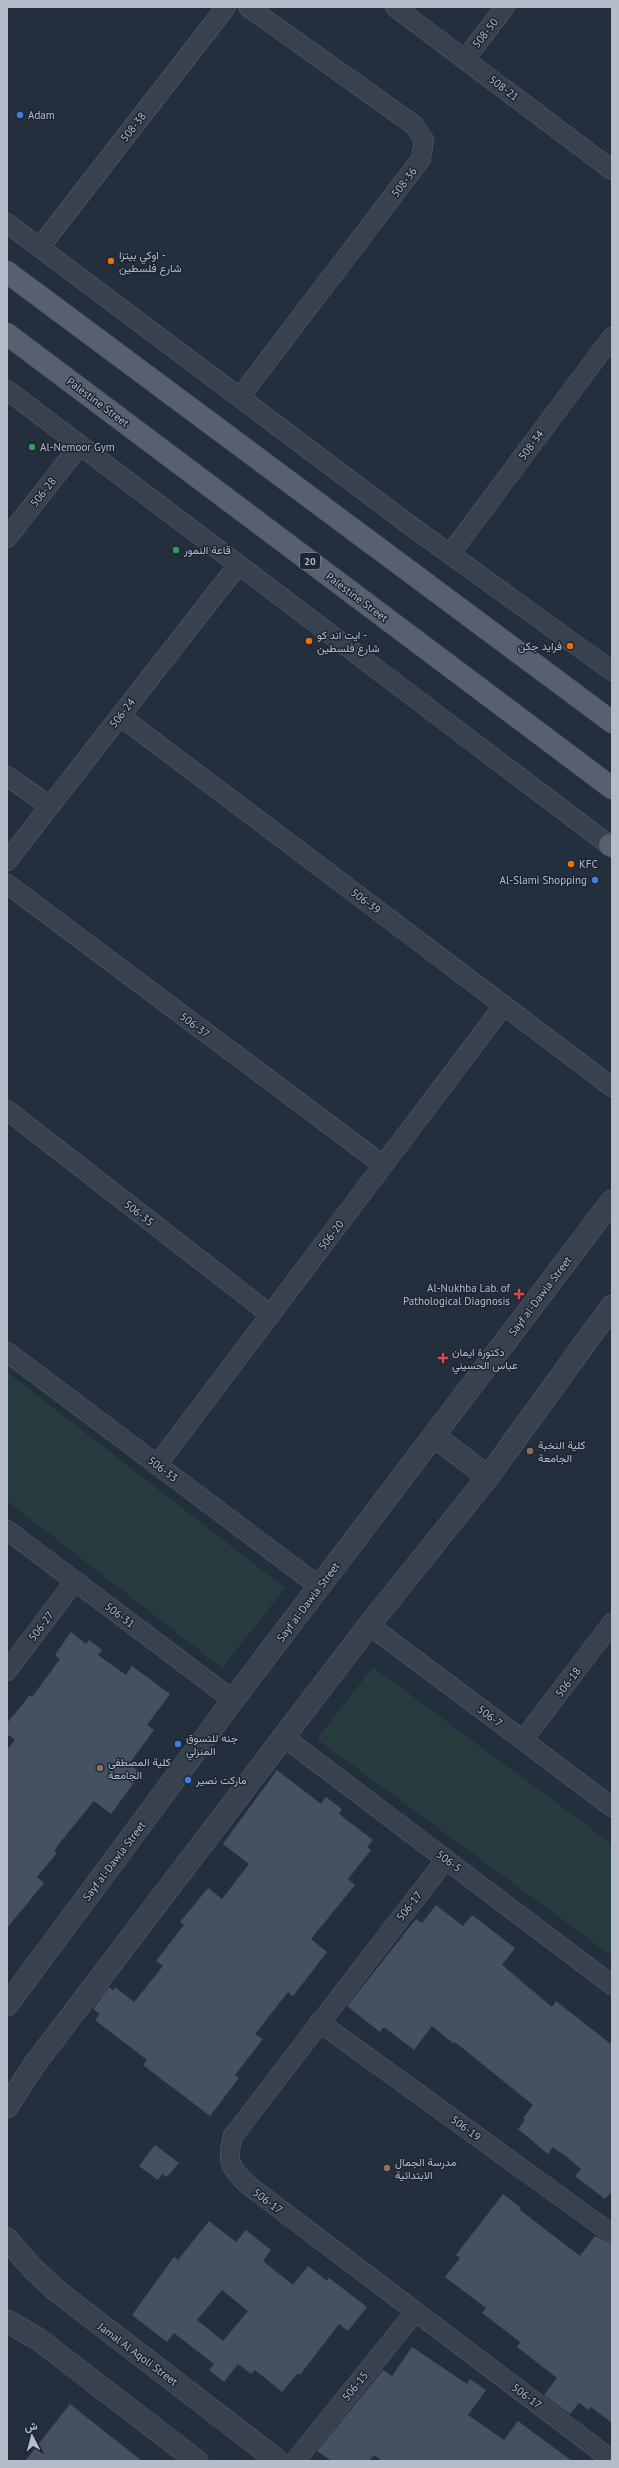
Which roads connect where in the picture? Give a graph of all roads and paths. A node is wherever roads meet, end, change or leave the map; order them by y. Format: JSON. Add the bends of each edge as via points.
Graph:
{"nodes":[{"id":1,"x":226,"y":7,"type":"edge"},
{"id":2,"x":248,"y":7,"type":"edge"},
{"id":3,"x":395,"y":7,"type":"edge"},
{"id":4,"x":505,"y":7,"type":"edge"},
{"id":5,"x":465,"y":59,"type":"junction"},
{"id":6,"x":612,"y":170,"type":"edge"},
{"id":7,"x":7,"y":223,"type":"edge"},
{"id":8,"x":40,"y":247,"type":"junction"},
{"id":9,"x":7,"y":272,"type":"edge"},
{"id":10,"x":7,"y":334,"type":"edge"},
{"id":11,"x":612,"y":337,"type":"edge"},
{"id":12,"x":7,"y":390,"type":"edge"},
{"id":13,"x":240,"y":397,"type":"junction"},
{"id":14,"x":80,"y":445,"type":"junction"},
{"id":15,"x":7,"y":538,"type":"edge"},
{"id":16,"x":450,"y":554,"type":"junction"},
{"id":17,"x":238,"y":565,"type":"junction"},
{"id":18,"x":612,"y":671,"type":"edge"},
{"id":19,"x":120,"y":716,"type":"junction"},
{"id":20,"x":612,"y":722,"type":"edge"},
{"id":21,"x":7,"y":776,"type":"edge"},
{"id":22,"x":612,"y":788,"type":"edge"},
{"id":23,"x":50,"y":806,"type":"junction"},
{"id":24,"x":611,"y":846,"type":"edge"},
{"id":25,"x":7,"y":861,"type":"edge"},
{"id":26,"x":7,"y":884,"type":"edge"},
{"id":27,"x":504,"y":1005,"type":"junction"},
{"id":28,"x":612,"y":1087,"type":"edge"},
{"id":29,"x":7,"y":1110,"type":"edge"},
{"id":30,"x":383,"y":1166,"type":"junction"},
{"id":31,"x":612,"y":1201,"type":"edge"},
{"id":32,"x":612,"y":1306,"type":"edge"},
{"id":33,"x":271,"y":1315,"type":"junction"},
{"id":34,"x":7,"y":1352,"type":"edge"},
{"id":35,"x":434,"y":1436,"type":"junction"},
{"id":36,"x":158,"y":1465,"type":"junction"},
{"id":37,"x":488,"y":1478,"type":"junction"},
{"id":38,"x":7,"y":1530,"type":"edge"},
{"id":39,"x":75,"y":1580,"type":"junction"},
{"id":40,"x":320,"y":1587,"type":"junction"},
{"id":41,"x":612,"y":1623,"type":"edge"},
{"id":42,"x":369,"y":1625,"type":"junction"},
{"id":43,"x":7,"y":1671,"type":"edge"},
{"id":44,"x":233,"y":1700,"type":"junction"},
{"id":45,"x":285,"y":1738,"type":"junction"},
{"id":46,"x":523,"y":1740,"type":"junction"},
{"id":47,"x":612,"y":1806,"type":"edge"},
{"id":48,"x":446,"y":1859,"type":"junction"},
{"id":49,"x":612,"y":1985,"type":"edge"},
{"id":50,"x":7,"y":2005,"type":"edge"},
{"id":51,"x":319,"y":2022,"type":"junction"},
{"id":52,"x":7,"y":2107,"type":"edge"},
{"id":53,"x":612,"y":2234,"type":"edge"},
{"id":54,"x":7,"y":2239,"type":"edge"},
{"id":55,"x":415,"y":2312,"type":"junction"},
{"id":56,"x":7,"y":2321,"type":"edge"},
{"id":57,"x":612,"y":2460,"type":"edge"},
{"id":58,"x":197,"y":2461,"type":"edge"},
{"id":59,"x":278,"y":2461,"type":"edge"},
{"id":60,"x":295,"y":2461,"type":"edge"}],
"edges":[{"from":1,"to":8,"type":"street","name":"508-38"},
{"from":2,"to":13,"type":"street","name":"508-36","via":[[414,124],[424,140],[421,159]]},
{"from":3,"to":5,"type":"street","name":"508-21"},
{"from":4,"to":5,"type":"street","name":"508-50"},
{"from":5,"to":6,"type":"street","name":"508-21"},
{"from":7,"to":8,"type":"street"},
{"from":8,"to":13,"type":"street"},
{"from":9,"to":20,"type":"main road"},
{"from":10,"to":22,"type":"main road","name":"Palestine Street","number":"20"},
{"from":11,"to":16,"type":"street","name":"508-34"},
{"from":12,"to":14,"type":"street"},
{"from":13,"to":16,"type":"street"},
{"from":14,"to":15,"type":"street","name":"506-28"},
{"from":14,"to":17,"type":"street"},
{"from":16,"to":18,"type":"street"},
{"from":17,"to":19,"type":"street","name":"506-24"},
{"from":17,"to":24,"type":"street"},
{"from":19,"to":23,"type":"street","name":"506-24"},
{"from":19,"to":27,"type":"street","name":"506-39"},
{"from":21,"to":23,"type":"street"},
{"from":23,"to":25,"type":"street","name":"506-24"},
{"from":26,"to":30,"type":"street","name":"506-37"},
{"from":27,"to":28,"type":"street","name":"506-39"},
{"from":27,"to":30,"type":"street","name":"506-20"},
{"from":29,"to":33,"type":"street","name":"506-35"},
{"from":30,"to":33,"type":"street","name":"506-20"},
{"from":31,"to":35,"type":"street","name":"Sayf al-Dawla Street"},
{"from":32,"to":37,"type":"street"},
{"from":33,"to":36,"type":"street","name":"506-20"},
{"from":34,"to":36,"type":"street","name":"506-33"},
{"from":35,"to":37,"type":"street"},
{"from":35,"to":40,"type":"street","name":"Sayf al-Dawla Street"},
{"from":36,"to":40,"type":"street","name":"506-33"},
{"from":37,"to":42,"type":"street"},
{"from":38,"to":39,"type":"street","name":"506-31"},
{"from":39,"to":43,"type":"street","name":"506-27"},
{"from":39,"to":44,"type":"street","name":"506-31"},
{"from":40,"to":44,"type":"street","name":"Sayf al-Dawla Street"},
{"from":41,"to":46,"type":"street","name":"506-18"},
{"from":42,"to":45,"type":"street"},
{"from":42,"to":46,"type":"street","name":"506-7"},
{"from":44,"to":50,"type":"street","name":"Sayf al-Dawla Street"},
{"from":45,"to":48,"type":"street","name":"506-5"},
{"from":45,"to":52,"type":"street","via":[[34,2065]]},
{"from":46,"to":47,"type":"street","name":"506-7"},
{"from":48,"to":49,"type":"street","name":"506-5"},
{"from":48,"to":51,"type":"street","name":"506-17"},
{"from":51,"to":53,"type":"street","name":"506-19"},
{"from":51,"to":55,"type":"street","name":"506-17","via":[[233,2136],[228,2153],[233,2171],[248,2186]]},
{"from":54,"to":59,"type":"street","name":"Jamal Al Aqoli Street","via":[[33,2269],[58,2292]]},
{"from":55,"to":57,"type":"street","name":"506-17"},
{"from":55,"to":60,"type":"street","name":"506-15"},
{"from":56,"to":58,"type":"street","via":[[38,2338]]}]}
